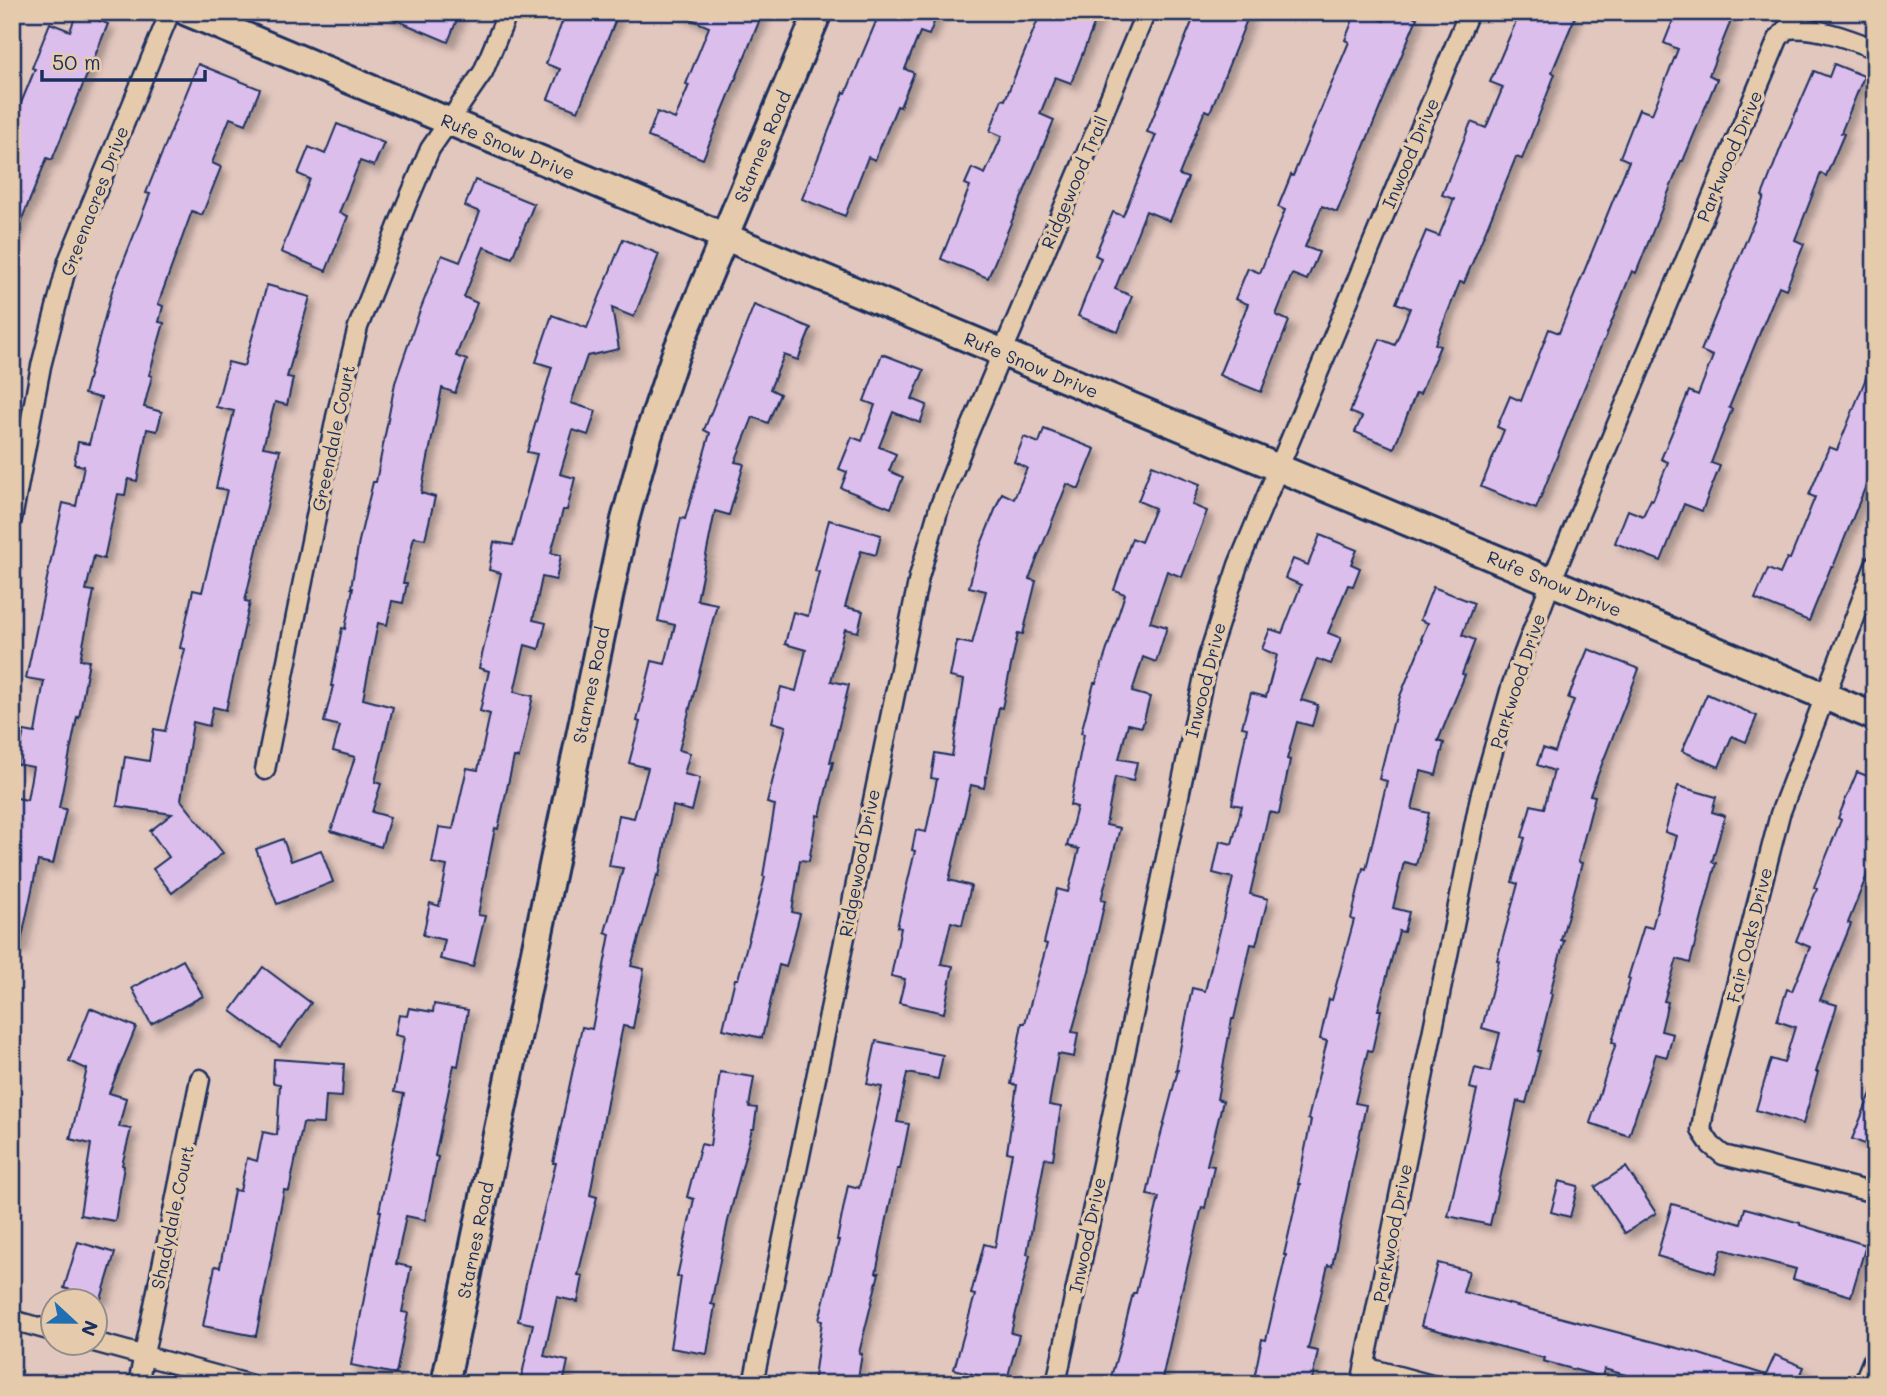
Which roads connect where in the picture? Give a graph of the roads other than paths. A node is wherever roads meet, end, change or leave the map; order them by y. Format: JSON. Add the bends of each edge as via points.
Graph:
{"nodes":[{"id":1,"x":170,"y":12,"type":"edge"},
{"id":2,"x":508,"y":12,"type":"edge"},
{"id":3,"x":818,"y":12,"type":"edge"},
{"id":4,"x":1146,"y":12,"type":"edge"},
{"id":5,"x":1469,"y":12,"type":"edge"},
{"id":6,"x":202,"y":15,"type":"edge"},
{"id":7,"x":1875,"y":49,"type":"edge"},
{"id":8,"x":449,"y":121,"type":"junction"},
{"id":9,"x":724,"y":237,"type":"junction"},
{"id":10,"x":1002,"y":353,"type":"junction"},
{"id":11,"x":1278,"y":468,"type":"junction"},
{"id":12,"x":12,"y":519,"type":"edge"},
{"id":13,"x":1875,"y":565,"type":"edge"},
{"id":14,"x":1551,"y":582,"type":"junction"},
{"id":15,"x":1824,"y":696,"type":"junction"},
{"id":16,"x":1875,"y":717,"type":"edge"},
{"id":17,"x":265,"y":770,"type":"dead end"},
{"id":18,"x":200,"y":1079,"type":"dead end"},
{"id":19,"x":1875,"y":1193,"type":"edge"},
{"id":20,"x":12,"y":1320,"type":"edge"},
{"id":21,"x":38,"y":1327,"type":"edge"},
{"id":22,"x":108,"y":1346,"type":"edge"},
{"id":23,"x":144,"y":1355,"type":"junction"},
{"id":24,"x":1875,"y":1355,"type":"edge"},
{"id":25,"x":1363,"y":1376,"type":"edge"},
{"id":26,"x":138,"y":1384,"type":"edge"},
{"id":27,"x":248,"y":1384,"type":"edge"},
{"id":28,"x":445,"y":1384,"type":"edge"},
{"id":29,"x":753,"y":1384,"type":"edge"},
{"id":30,"x":1056,"y":1384,"type":"edge"},
{"id":31,"x":1428,"y":1384,"type":"edge"},
{"id":32,"x":1863,"y":1384,"type":"edge"}],
"edges":[{"from":1,"to":12,"type":"street","name":"Greenacres Drive","via":[[68,261],[41,366]]},
{"from":2,"to":8,"type":"street","name":"Greendale Court","via":[[483,72]]},
{"from":3,"to":9,"type":"main road","name":"Starnes Road"},
{"from":4,"to":10,"type":"street","name":"Ridgewood Trail"},
{"from":5,"to":11,"type":"street","name":"Inwood Drive"},
{"from":6,"to":8,"type":"main road","name":"Rufe Snow Drive"},
{"from":7,"to":14,"type":"street","name":"Parkwood Drive","via":[[1800,28],[1786,29],[1778,38]]},
{"from":8,"to":9,"type":"main road","name":"Rufe Snow Drive"},
{"from":8,"to":17,"type":"street","name":"Greendale Court","via":[[430,149],[358,327]]},
{"from":9,"to":10,"type":"main road","name":"Rufe Snow Drive"},
{"from":9,"to":28,"type":"main road","name":"Starnes Road","via":[[676,353],[625,520]]},
{"from":10,"to":11,"type":"main road","name":"Rufe Snow Drive"},
{"from":10,"to":29,"type":"street","name":"Ridgewood Drive","via":[[939,508],[919,577]]},
{"from":11,"to":14,"type":"main road","name":"Rufe Snow Drive"},
{"from":11,"to":30,"type":"street","name":"Inwood Drive","via":[[1238,565],[1208,657]]},
{"from":13,"to":15,"type":"street","name":"Fair Oaks Drive"},
{"from":14,"to":15,"type":"main road","name":"Rufe Snow Drive"},
{"from":14,"to":25,"type":"street","name":"Parkwood Drive","via":[[1512,684],[1480,797]]},
{"from":15,"to":16,"type":"main road","name":"Rufe Snow Drive"},
{"from":15,"to":19,"type":"street","name":"Fair Oaks Drive","via":[[1780,814],[1701,1130],[1723,1155]]},
{"from":18,"to":23,"type":"street","name":"Shadydale Court"},
{"from":20,"to":21,"type":"street"},
{"from":22,"to":23,"type":"street"},
{"from":23,"to":26,"type":"street","name":"Shadydale Court"},
{"from":23,"to":27,"type":"street"},
{"from":24,"to":32,"type":"street"},
{"from":25,"to":31,"type":"street"}]}
